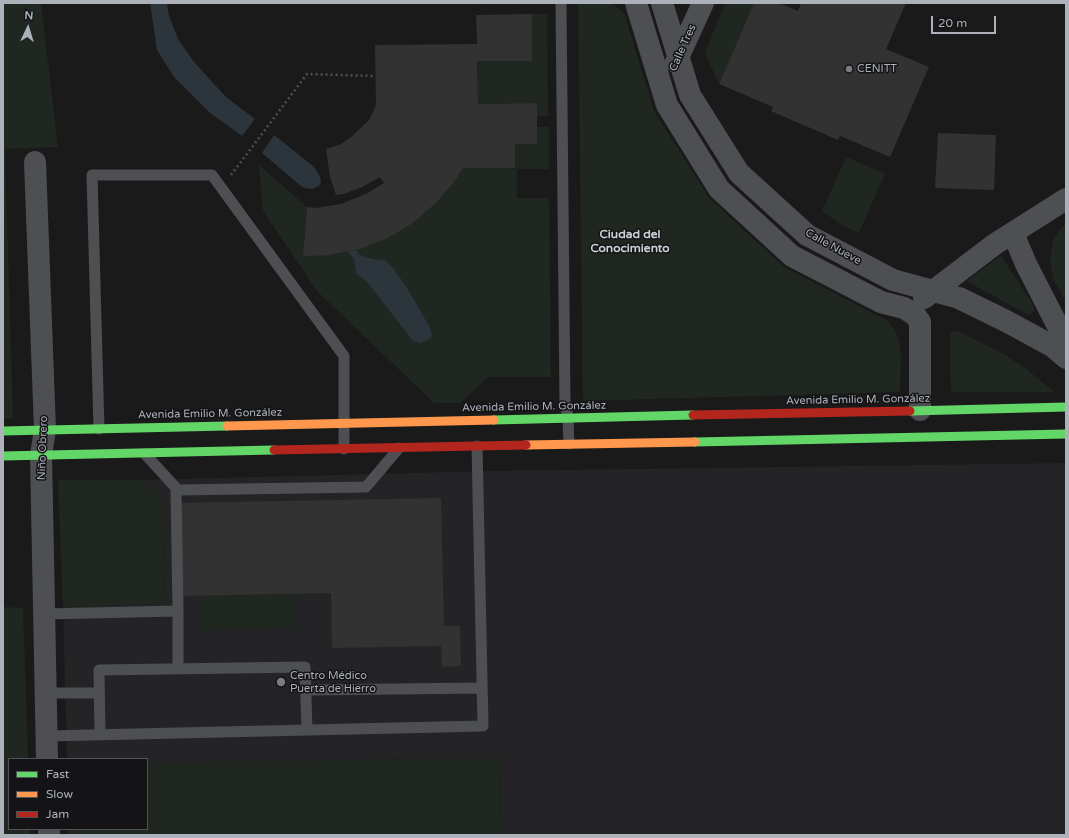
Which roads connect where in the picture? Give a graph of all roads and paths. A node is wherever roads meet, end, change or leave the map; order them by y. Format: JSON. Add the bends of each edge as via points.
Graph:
{"nodes":[{"id":1,"x":561,"y":3,"type":"edge"},
{"id":2,"x":636,"y":3,"type":"edge"},
{"id":3,"x":662,"y":3,"type":"edge"},
{"id":4,"x":702,"y":3,"type":"edge"},
{"id":5,"x":679,"y":57,"type":"junction"},
{"id":6,"x":375,"y":76,"type":"dead end"},
{"id":7,"x":663,"y":92,"type":"junction"},
{"id":8,"x":35,"y":162,"type":"dead end"},
{"id":9,"x":221,"y":188,"type":"junction"},
{"id":10,"x":1066,"y":199,"type":"edge"},
{"id":11,"x":1012,"y":233,"type":"junction"},
{"id":12,"x":933,"y":291,"type":"junction"},
{"id":13,"x":908,"y":310,"type":"junction"},
{"id":14,"x":1066,"y":342,"type":"edge"},
{"id":15,"x":1066,"y":358,"type":"edge"},
{"id":16,"x":1066,"y":407,"type":"edge"},
{"id":17,"x":920,"y":410,"type":"junction"},
{"id":18,"x":568,"y":418,"type":"junction"},
{"id":19,"x":343,"y":423,"type":"junction"},
{"id":20,"x":99,"y":429,"type":"junction"},
{"id":21,"x":45,"y":430,"type":"junction"},
{"id":22,"x":3,"y":431,"type":"edge"},
{"id":23,"x":1066,"y":434,"type":"edge"},
{"id":24,"x":569,"y":444,"type":"junction"},
{"id":25,"x":477,"y":446,"type":"junction"},
{"id":26,"x":399,"y":448,"type":"junction"},
{"id":27,"x":344,"y":449,"type":"junction"},
{"id":28,"x":145,"y":453,"type":"junction"},
{"id":29,"x":40,"y":455,"type":"junction"},
{"id":30,"x":3,"y":456,"type":"edge"},
{"id":31,"x":176,"y":488,"type":"junction"},
{"id":32,"x":178,"y":611,"type":"junction"},
{"id":33,"x":45,"y":614,"type":"junction"},
{"id":34,"x":178,"y":668,"type":"junction"},
{"id":35,"x":482,"y":688,"type":"junction"},
{"id":36,"x":306,"y":690,"type":"junction"},
{"id":37,"x":47,"y":693,"type":"junction"},
{"id":38,"x":99,"y":693,"type":"junction"},
{"id":39,"x":307,"y":730,"type":"junction"},
{"id":40,"x":100,"y":735,"type":"junction"},
{"id":41,"x":47,"y":736,"type":"junction"},
{"id":42,"x":47,"y":758,"type":"edge"}],
"edges":[{"from":1,"to":18,"type":"lane","via":[[565,403]]},
{"from":2,"to":7,"type":"street"},
{"from":3,"to":5,"type":"street","name":"Calle Nueve"},
{"from":4,"to":5,"type":"street","name":"Calle Tres"},
{"from":5,"to":7,"type":"street","name":"Calle Tres"},
{"from":5,"to":12,"type":"street","name":"Calle Nueve","via":[[690,95],[739,172],[784,214],[807,235],[894,280]]},
{"from":6,"to":9,"type":"path","via":[[307,74]]},
{"from":7,"to":13,"type":"street","via":[[667,105],[719,189],[792,256],[881,302]]},
{"from":8,"to":21,"type":"street","name":"Niño Obrero"},
{"from":9,"to":19,"type":"lane","via":[[344,356]]},
{"from":9,"to":20,"type":"lane","via":[[212,175],[92,175]]},
{"from":10,"to":11,"type":"street"},
{"from":11,"to":12,"type":"street"},
{"from":11,"to":14,"type":"street"},
{"from":12,"to":13,"type":"street"},
{"from":12,"to":15,"type":"street","name":"Calle Nueve","via":[[959,298],[1006,321],[1052,346]]},
{"from":13,"to":17,"type":"street","via":[[920,322]]},
{"from":16,"to":17,"type":"main road","name":"Avenida Emilio M. González"},
{"from":17,"to":18,"type":"main road","name":"Avenida Emilio M. González","via":[[818,416]]},
{"from":18,"to":19,"type":"main road","name":"Avenida Emilio M. González"},
{"from":18,"to":24,"type":"lane"},
{"from":19,"to":20,"type":"main road","name":"Avenida Emilio M. González"},
{"from":19,"to":27,"type":"lane"},
{"from":20,"to":21,"type":"main road","name":"Avenida Emilio M. González"},
{"from":21,"to":22,"type":"main road","name":"Avenida Emilio M. González"},
{"from":21,"to":29,"type":"street","name":"Niño Obrero"},
{"from":23,"to":24,"type":"main road","via":[[818,436]]},
{"from":24,"to":25,"type":"main road"},
{"from":25,"to":26,"type":"main road"},
{"from":25,"to":35,"type":"lane"},
{"from":26,"to":27,"type":"main road"},
{"from":26,"to":31,"type":"lane","via":[[366,487],[178,490]]},
{"from":27,"to":28,"type":"main road"},
{"from":28,"to":29,"type":"main road"},
{"from":28,"to":31,"type":"lane"},
{"from":29,"to":30,"type":"main road"},
{"from":29,"to":33,"type":"street","name":"Niño Obrero"},
{"from":31,"to":32,"type":"lane"},
{"from":32,"to":33,"type":"lane"},
{"from":32,"to":34,"type":"lane"},
{"from":33,"to":37,"type":"street","name":"Niño Obrero"},
{"from":34,"to":36,"type":"lane","via":[[305,667]]},
{"from":34,"to":38,"type":"lane","via":[[99,670]]},
{"from":35,"to":36,"type":"lane"},
{"from":35,"to":39,"type":"lane","via":[[483,726]]},
{"from":36,"to":39,"type":"lane"},
{"from":37,"to":38,"type":"lane"},
{"from":37,"to":41,"type":"street","name":"Niño Obrero"},
{"from":38,"to":40,"type":"lane"},
{"from":39,"to":40,"type":"lane"},
{"from":40,"to":41,"type":"lane"},
{"from":41,"to":42,"type":"street","name":"Niño Obrero"}]}
